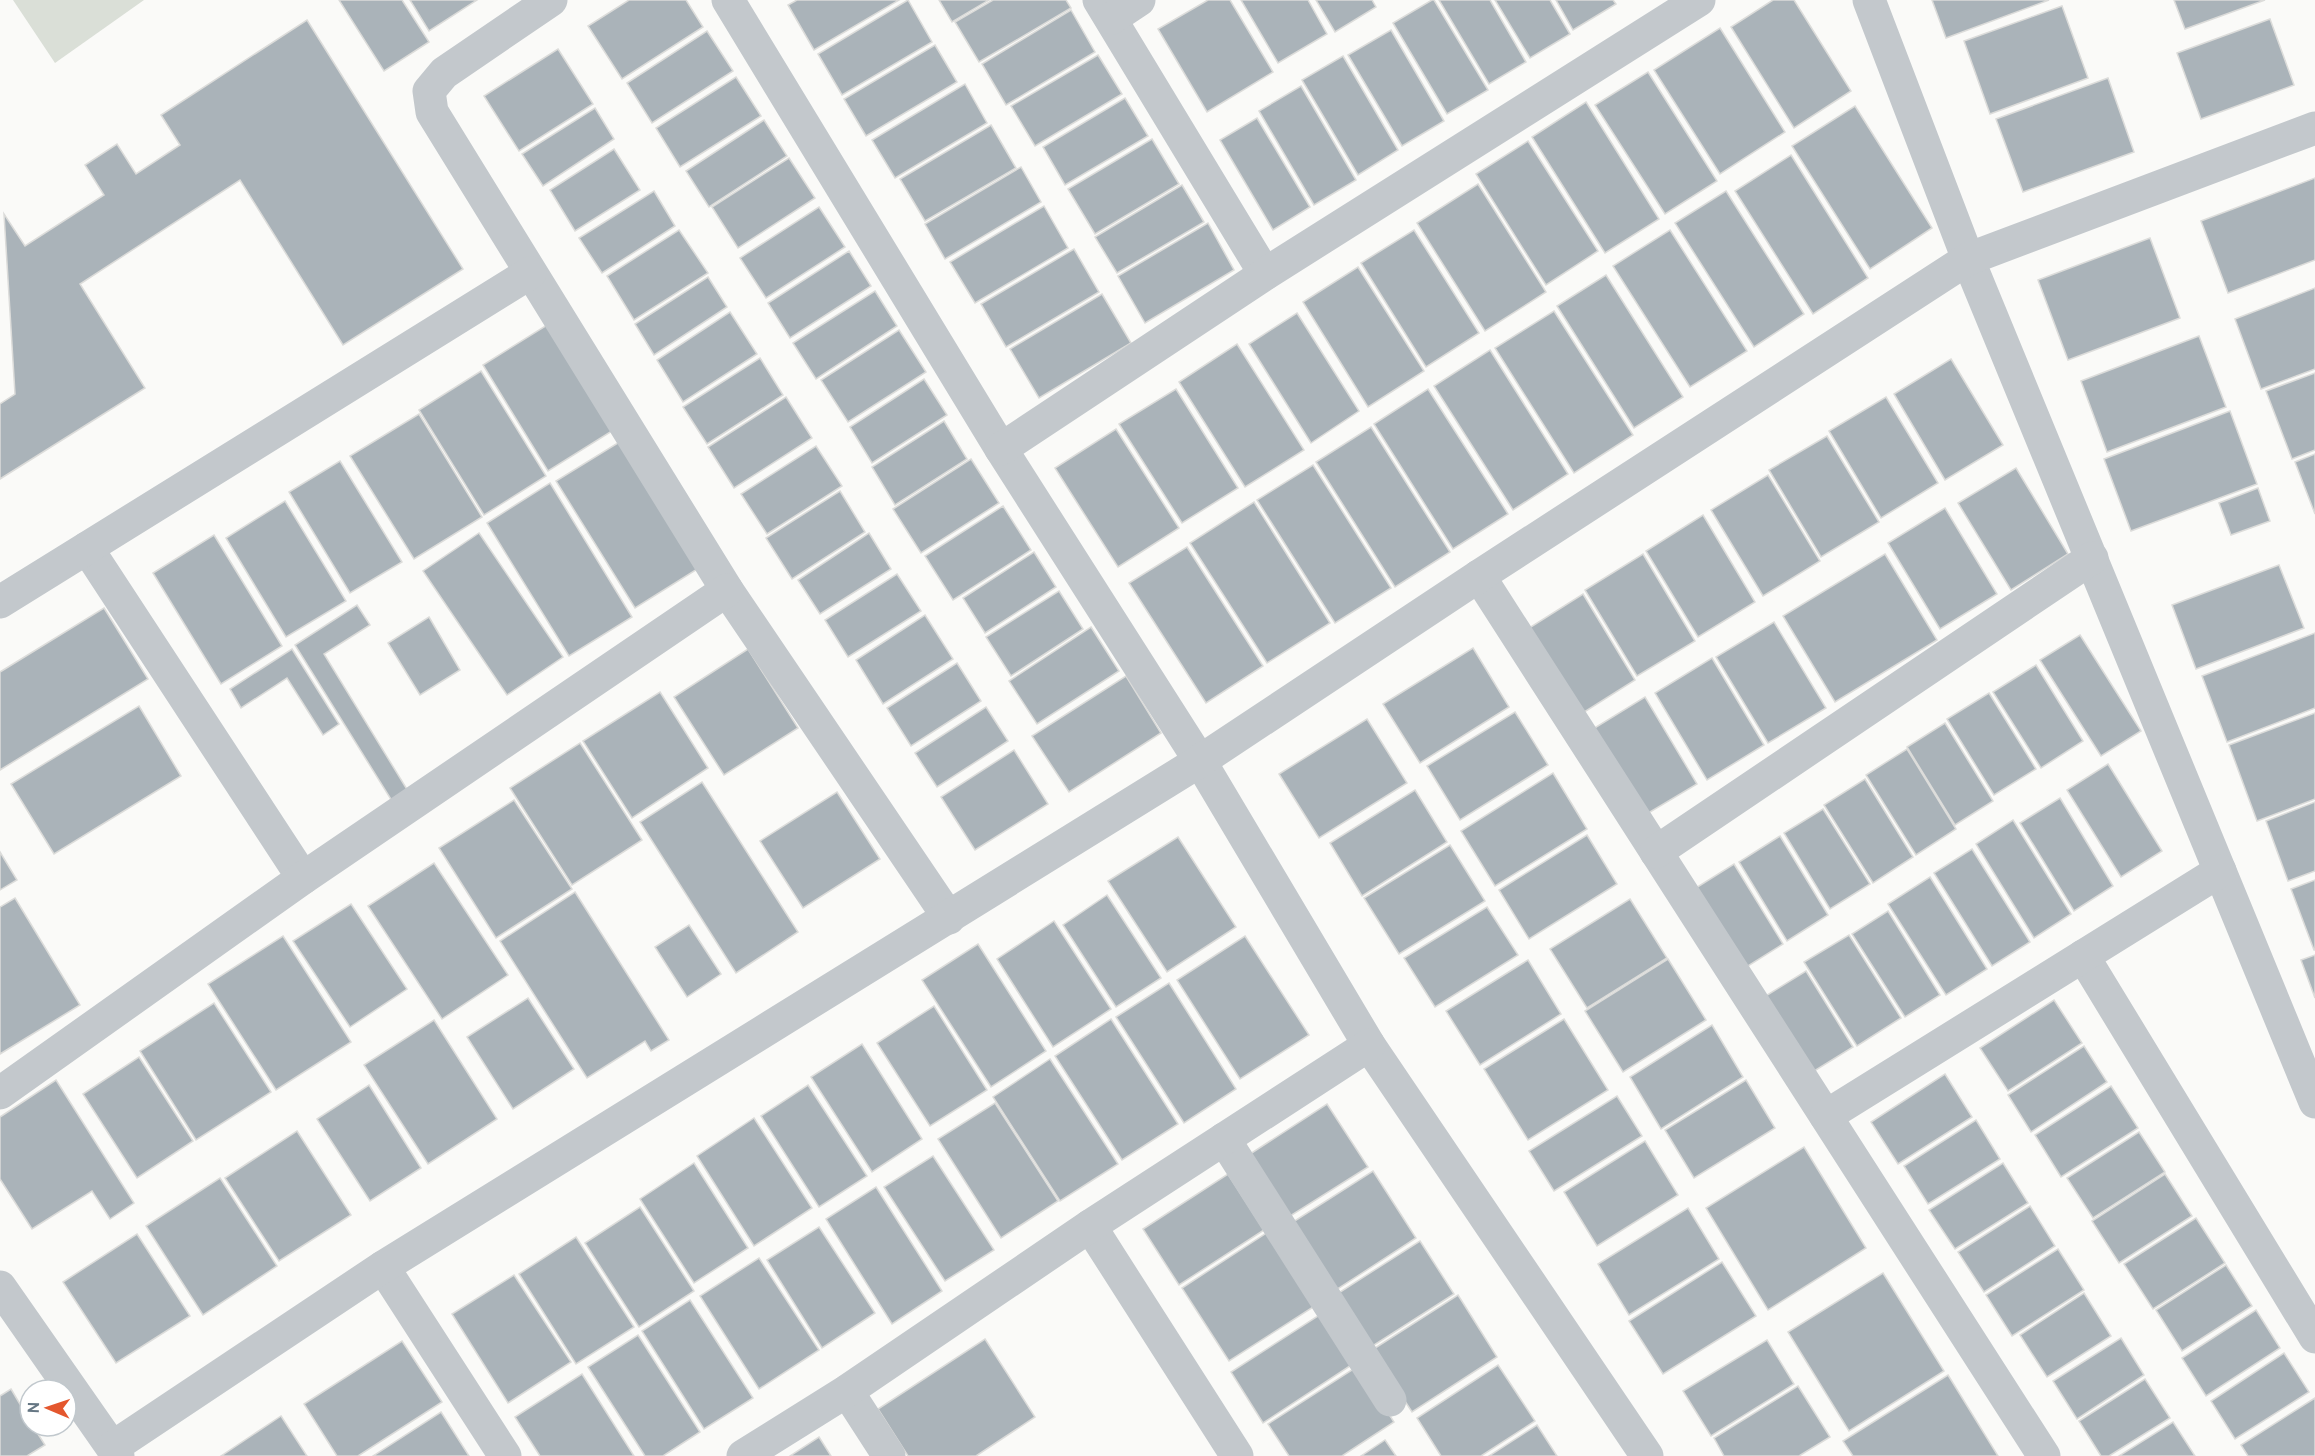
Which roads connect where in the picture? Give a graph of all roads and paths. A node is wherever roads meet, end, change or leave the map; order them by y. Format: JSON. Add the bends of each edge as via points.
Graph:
{"nodes":[{"id":1,"x":551,"y":0,"type":"edge"},
{"id":2,"x":728,"y":0,"type":"edge"},
{"id":3,"x":1139,"y":0,"type":"edge"},
{"id":4,"x":1699,"y":0,"type":"edge"},
{"id":5,"x":1869,"y":0,"type":"edge"},
{"id":6,"x":1106,"y":9,"type":"edge"},
{"id":7,"x":2315,"y":128,"type":"edge"},
{"id":8,"x":1968,"y":259,"type":"junction"},
{"id":9,"x":530,"y":273,"type":"junction"},
{"id":10,"x":1265,"y":274,"type":"junction"},
{"id":11,"x":1001,"y":449,"type":"junction"},
{"id":12,"x":87,"y":548,"type":"junction"},
{"id":13,"x":2091,"y":558,"type":"junction"},
{"id":14,"x":1479,"y":576,"type":"junction"},
{"id":15,"x":727,"y":590,"type":"junction"},
{"id":16,"x":0,"y":602,"type":"edge"},
{"id":17,"x":1200,"y":761,"type":"junction"},
{"id":18,"x":1656,"y":852,"type":"junction"},
{"id":19,"x":2220,"y":871,"type":"junction"},
{"id":20,"x":303,"y":878,"type":"junction"},
{"id":21,"x":949,"y":918,"type":"junction"},
{"id":22,"x":2083,"y":956,"type":"junction"},
{"id":23,"x":1369,"y":1045,"type":"junction"},
{"id":24,"x":0,"y":1093,"type":"edge"},
{"id":25,"x":2315,"y":1102,"type":"edge"},
{"id":26,"x":1826,"y":1116,"type":"junction"},
{"id":27,"x":1224,"y":1138,"type":"junction"},
{"id":28,"x":1090,"y":1226,"type":"junction"},
{"id":29,"x":383,"y":1267,"type":"junction"},
{"id":30,"x":0,"y":1287,"type":"edge"},
{"id":31,"x":2315,"y":1337,"type":"edge"},
{"id":32,"x":848,"y":1391,"type":"junction"},
{"id":33,"x":1390,"y":1400,"type":"dead end"},
{"id":34,"x":116,"y":1452,"type":"edge"},
{"id":35,"x":505,"y":1456,"type":"edge"},
{"id":36,"x":743,"y":1456,"type":"edge"},
{"id":37,"x":889,"y":1456,"type":"edge"},
{"id":38,"x":1237,"y":1456,"type":"edge"},
{"id":39,"x":1647,"y":1456,"type":"edge"},
{"id":40,"x":2044,"y":1456,"type":"edge"}],
"edges":[{"from":1,"to":9,"type":"street","via":[[444,73],[429,91],[432,112]]},
{"from":2,"to":11,"type":"street"},
{"from":3,"to":6,"type":"street"},
{"from":4,"to":10,"type":"street"},
{"from":5,"to":8,"type":"street"},
{"from":6,"to":10,"type":"street"},
{"from":7,"to":8,"type":"street"},
{"from":8,"to":13,"type":"street"},
{"from":8,"to":14,"type":"street"},
{"from":9,"to":12,"type":"street"},
{"from":9,"to":15,"type":"street"},
{"from":10,"to":11,"type":"street"},
{"from":11,"to":17,"type":"street"},
{"from":12,"to":16,"type":"street"},
{"from":12,"to":20,"type":"street"},
{"from":13,"to":18,"type":"street"},
{"from":13,"to":19,"type":"street"},
{"from":14,"to":17,"type":"street"},
{"from":14,"to":18,"type":"street"},
{"from":15,"to":20,"type":"street"},
{"from":15,"to":21,"type":"street"},
{"from":17,"to":21,"type":"street"},
{"from":17,"to":23,"type":"street"},
{"from":18,"to":26,"type":"street"},
{"from":19,"to":22,"type":"street"},
{"from":19,"to":25,"type":"street"},
{"from":20,"to":24,"type":"street"},
{"from":21,"to":29,"type":"street"},
{"from":22,"to":26,"type":"street"},
{"from":22,"to":31,"type":"street"},
{"from":23,"to":27,"type":"street"},
{"from":23,"to":39,"type":"street"},
{"from":26,"to":40,"type":"street"},
{"from":27,"to":28,"type":"street"},
{"from":27,"to":33,"type":"street"},
{"from":28,"to":32,"type":"street"},
{"from":28,"to":38,"type":"street"},
{"from":29,"to":34,"type":"street"},
{"from":29,"to":35,"type":"street"},
{"from":30,"to":34,"type":"street"},
{"from":32,"to":36,"type":"street"},
{"from":32,"to":37,"type":"street"}]}
